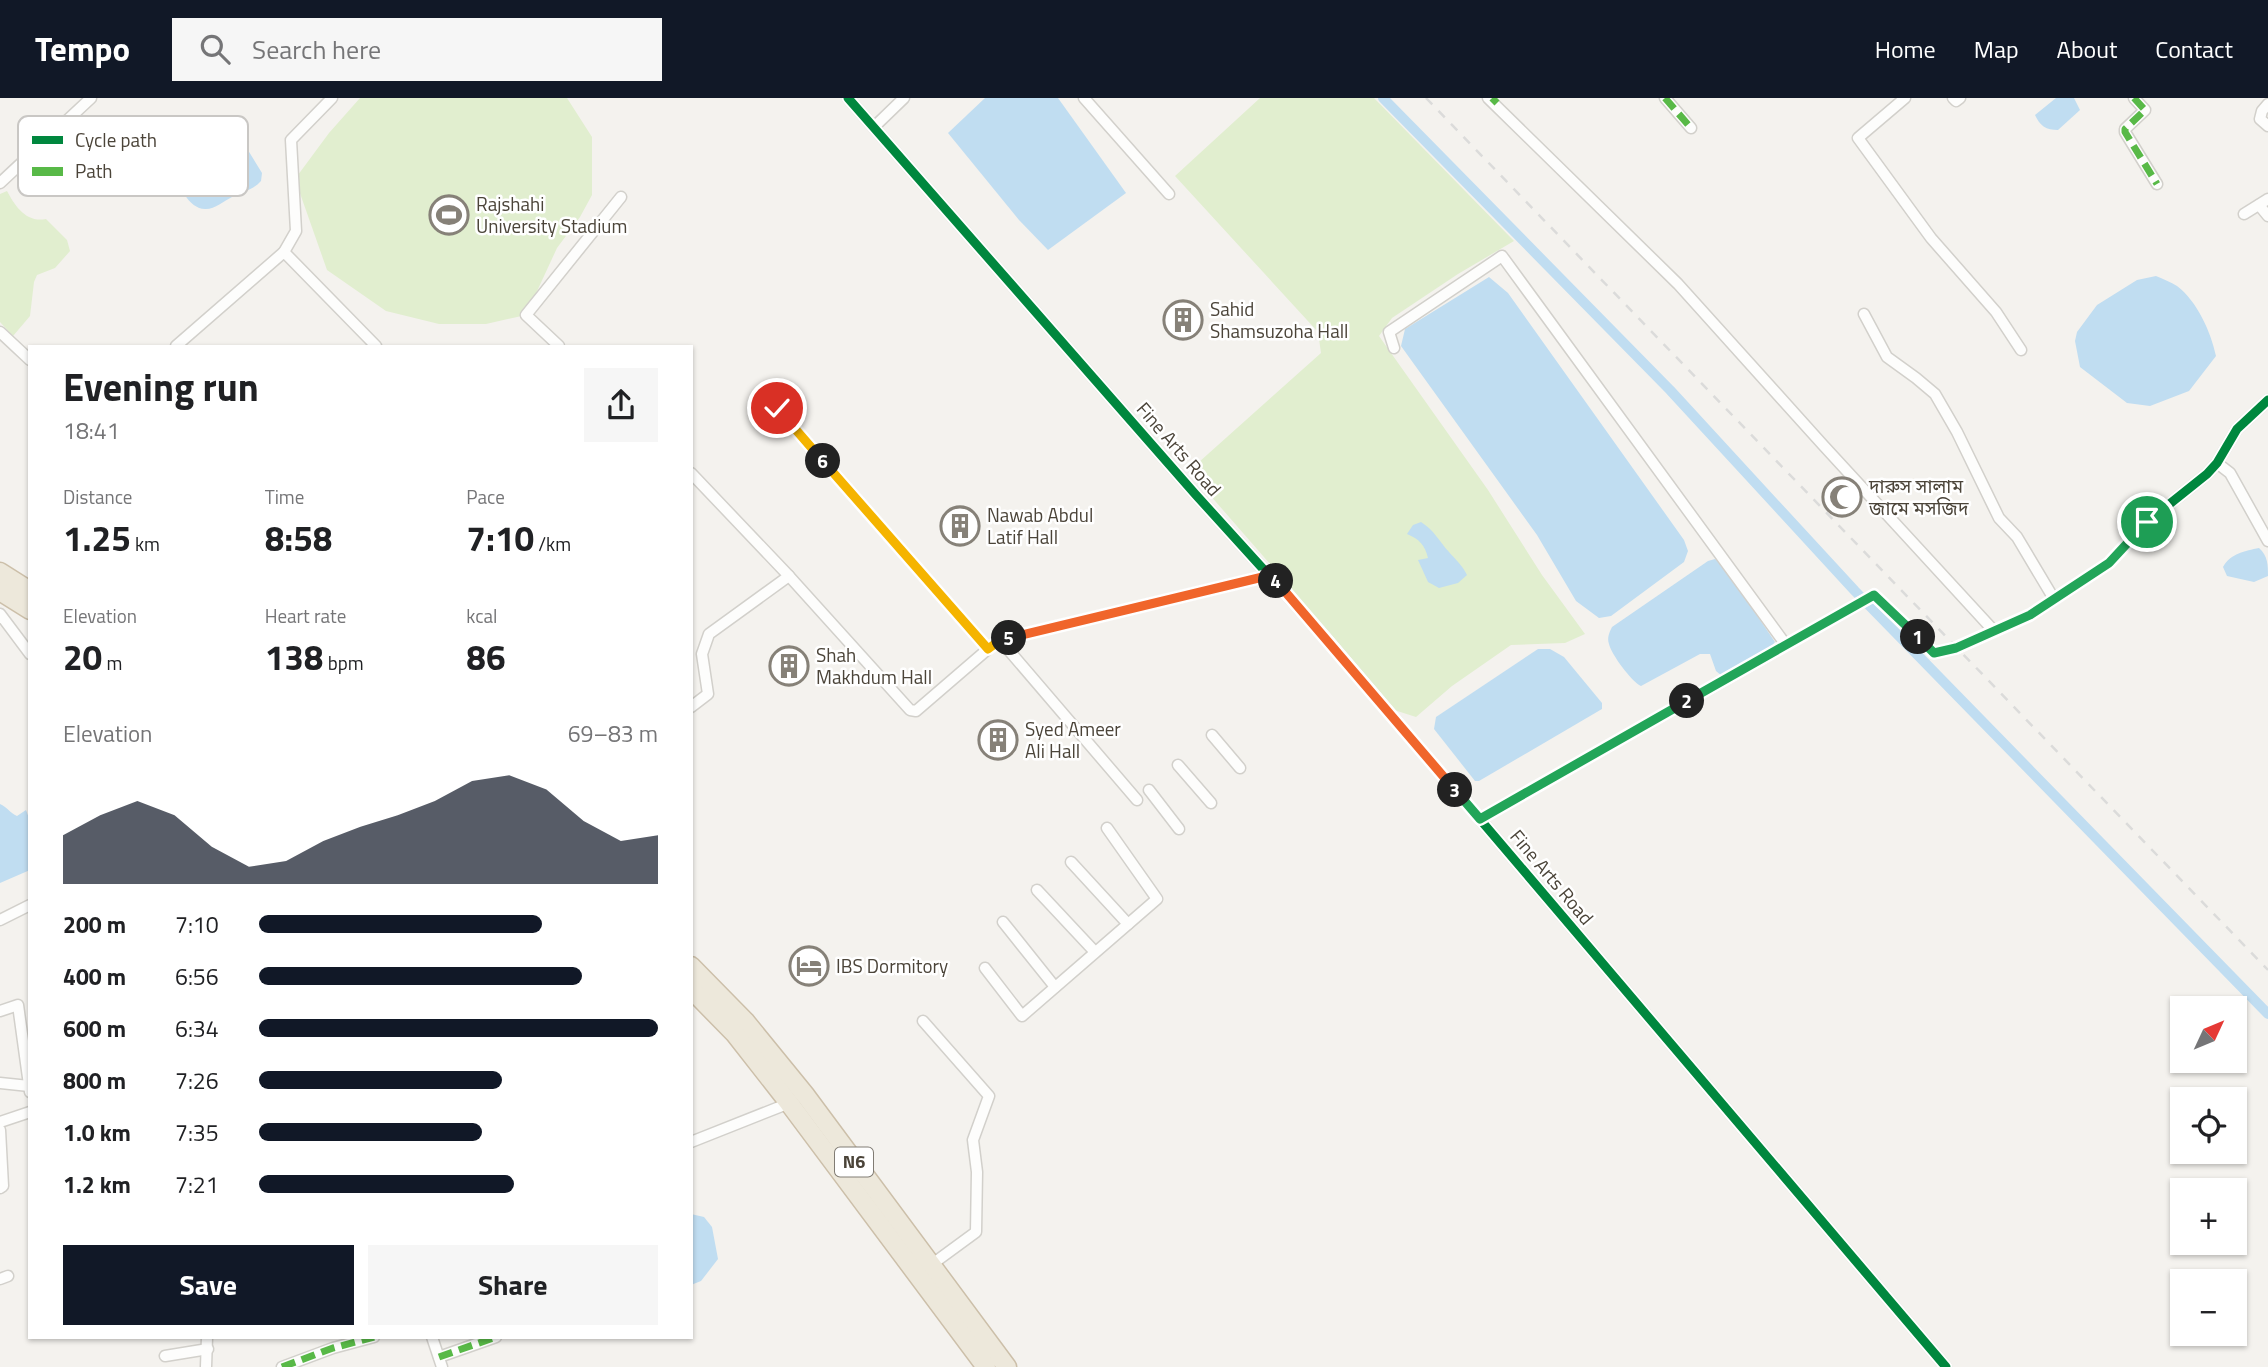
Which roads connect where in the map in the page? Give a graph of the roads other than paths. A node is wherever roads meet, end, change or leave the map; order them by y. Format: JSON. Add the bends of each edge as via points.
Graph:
{"nodes":[{"id":1,"x":91,"y":98,"type":"edge"},
{"id":2,"x":332,"y":98,"type":"edge"},
{"id":3,"x":848,"y":98,"type":"edge"},
{"id":4,"x":904,"y":98,"type":"edge"},
{"id":5,"x":1084,"y":98,"type":"edge"},
{"id":6,"x":1665,"y":98,"type":"edge"},
{"id":7,"x":1905,"y":98,"type":"edge"},
{"id":8,"x":1953,"y":98,"type":"edge"},
{"id":9,"x":1960,"y":98,"type":"edge"},
{"id":10,"x":2134,"y":98,"type":"edge"},
{"id":11,"x":1492,"y":100,"type":"edge"},
{"id":12,"x":2268,"y":104,"type":"edge"},
{"id":13,"x":72,"y":116,"type":"edge"},
{"id":14,"x":2268,"y":126,"type":"edge"},
{"id":15,"x":874,"y":127,"type":"junction"},
{"id":16,"x":1691,"y":128,"type":"dead end"},
{"id":17,"x":18,"y":166,"type":"edge"},
{"id":18,"x":0,"y":183,"type":"edge"},
{"id":19,"x":2157,"y":184,"type":"dead end"},
{"id":20,"x":1169,"y":194,"type":"dead end"},
{"id":21,"x":621,"y":197,"type":"dead end"},
{"id":22,"x":2264,"y":202,"type":"edge"},
{"id":23,"x":2244,"y":214,"type":"dead end"},
{"id":24,"x":2268,"y":216,"type":"edge"},
{"id":25,"x":284,"y":252,"type":"junction"},
{"id":26,"x":1864,"y":314,"type":"dead end"},
{"id":27,"x":0,"y":332,"type":"edge"},
{"id":28,"x":177,"y":345,"type":"edge"},
{"id":29,"x":375,"y":345,"type":"edge"},
{"id":30,"x":558,"y":345,"type":"edge"},
{"id":31,"x":1394,"y":348,"type":"dead end"},
{"id":32,"x":2021,"y":350,"type":"dead end"},
{"id":33,"x":28,"y":358,"type":"edge"},
{"id":34,"x":2268,"y":400,"type":"edge"},
{"id":35,"x":777,"y":408,"type":"dead end"},
{"id":36,"x":2217,"y":463,"type":"junction"},
{"id":37,"x":693,"y":474,"type":"edge"},
{"id":38,"x":2268,"y":541,"type":"edge"},
{"id":39,"x":0,"y":572,"type":"edge"},
{"id":40,"x":1271,"y":575,"type":"junction"},
{"id":41,"x":789,"y":576,"type":"junction"},
{"id":42,"x":0,"y":591,"type":"edge"},
{"id":43,"x":28,"y":591,"type":"edge"},
{"id":44,"x":2053,"y":599,"type":"junction"},
{"id":45,"x":28,"y":609,"type":"edge"},
{"id":46,"x":0,"y":614,"type":"edge"},
{"id":47,"x":1994,"y":631,"type":"junction"},
{"id":48,"x":1000,"y":640,"type":"junction"},
{"id":49,"x":1786,"y":645,"type":"junction"},
{"id":50,"x":988,"y":649,"type":"junction"},
{"id":51,"x":28,"y":651,"type":"edge"},
{"id":52,"x":693,"y":705,"type":"edge"},
{"id":53,"x":1212,"y":735,"type":"dead end"},
{"id":54,"x":1178,"y":765,"type":"dead end"},
{"id":55,"x":1240,"y":768,"type":"dead end"},
{"id":56,"x":1149,"y":790,"type":"dead end"},
{"id":57,"x":1137,"y":800,"type":"dead end"},
{"id":58,"x":1212,"y":803,"type":"dead end"},
{"id":59,"x":1480,"y":819,"type":"junction"},
{"id":60,"x":1107,"y":828,"type":"dead end"},
{"id":61,"x":1179,"y":829,"type":"dead end"},
{"id":62,"x":1071,"y":862,"type":"dead end"},
{"id":63,"x":1037,"y":890,"type":"dead end"},
{"id":64,"x":28,"y":906,"type":"edge"},
{"id":65,"x":0,"y":920,"type":"edge"},
{"id":66,"x":1003,"y":922,"type":"dead end"},
{"id":67,"x":1128,"y":924,"type":"junction"},
{"id":68,"x":1095,"y":952,"type":"junction"},
{"id":69,"x":693,"y":968,"type":"edge"},
{"id":70,"x":985,"y":968,"type":"dead end"},
{"id":71,"x":1055,"y":987,"type":"junction"},
{"id":72,"x":695,"y":998,"type":"edge"},
{"id":73,"x":0,"y":1012,"type":"edge"},
{"id":74,"x":923,"y":1021,"type":"dead end"},
{"id":75,"x":28,"y":1079,"type":"edge"},
{"id":76,"x":0,"y":1083,"type":"edge"},
{"id":77,"x":28,"y":1086,"type":"edge"},
{"id":78,"x":797,"y":1100,"type":"junction"},
{"id":79,"x":28,"y":1113,"type":"edge"},
{"id":80,"x":0,"y":1122,"type":"edge"},
{"id":81,"x":0,"y":1130,"type":"edge"},
{"id":82,"x":693,"y":1141,"type":"edge"},
{"id":83,"x":0,"y":1188,"type":"edge"},
{"id":84,"x":931,"y":1265,"type":"junction"},
{"id":85,"x":207,"y":1339,"type":"edge"},
{"id":86,"x":367,"y":1339,"type":"edge"},
{"id":87,"x":433,"y":1339,"type":"edge"},
{"id":88,"x":492,"y":1339,"type":"edge"},
{"id":89,"x":208,"y":1349,"type":"junction"},
{"id":90,"x":165,"y":1356,"type":"dead end"},
{"id":91,"x":440,"y":1362,"type":"edge"},
{"id":92,"x":206,"y":1367,"type":"edge"},
{"id":93,"x":282,"y":1367,"type":"edge"},
{"id":94,"x":986,"y":1367,"type":"edge"},
{"id":95,"x":1007,"y":1367,"type":"edge"},
{"id":96,"x":1946,"y":1367,"type":"edge"}],
"edges":[{"from":1,"to":13,"type":"street"},
{"from":2,"to":25,"type":"street","via":[[291,140],[296,231]]},
{"from":3,"to":15,"type":"street","name":"Fine Arts Road"},
{"from":4,"to":15,"type":"street"},
{"from":5,"to":20,"type":"street"},
{"from":6,"to":16,"type":"street"},
{"from":7,"to":32,"type":"street","via":[[1858,138]]},
{"from":8,"to":9,"type":"street"},
{"from":10,"to":19,"type":"street","via":[[2145,110],[2124,132]]},
{"from":11,"to":47,"type":"street","via":[[1678,284]]},
{"from":12,"to":14,"type":"street","via":[[2260,118]]},
{"from":15,"to":40,"type":"street","name":"Fine Arts Road"},
{"from":17,"to":18,"type":"street"},
{"from":21,"to":30,"type":"street","via":[[526,315]]},
{"from":22,"to":23,"type":"street"},
{"from":22,"to":24,"type":"street"},
{"from":25,"to":28,"type":"street"},
{"from":25,"to":29,"type":"street"},
{"from":26,"to":44,"type":"street","via":[[1886,358],[1935,394],[1999,518],[2017,537]]},
{"from":27,"to":33,"type":"street"},
{"from":31,"to":49,"type":"street","via":[[1389,332],[1502,256]]},
{"from":34,"to":36,"type":"street","via":[[2237,429]]},
{"from":35,"to":50,"type":"street"},
{"from":36,"to":38,"type":"street","via":[[2230,473]]},
{"from":36,"to":44,"type":"street","via":[[2147,522],[2109,563]]},
{"from":37,"to":41,"type":"street"},
{"from":39,"to":43,"type":"highway"},
{"from":40,"to":48,"type":"street"},
{"from":40,"to":59,"type":"street","name":"Fine Arts Road"},
{"from":41,"to":50,"type":"street","via":[[913,712]]},
{"from":41,"to":52,"type":"street","via":[[709,634],[702,654],[708,694]]},
{"from":42,"to":45,"type":"highway"},
{"from":44,"to":47,"type":"street"},
{"from":46,"to":51,"type":"street"},
{"from":47,"to":49,"type":"street","via":[[1934,653],[1874,595]]},
{"from":48,"to":50,"type":"street"},
{"from":48,"to":57,"type":"street"},
{"from":49,"to":59,"type":"street"},
{"from":53,"to":55,"type":"street"},
{"from":54,"to":58,"type":"street"},
{"from":56,"to":61,"type":"street"},
{"from":59,"to":96,"type":"street","name":"Fine Arts Road"},
{"from":60,"to":67,"type":"street","via":[[1157,898]]},
{"from":62,"to":67,"type":"street"},
{"from":63,"to":68,"type":"street"},
{"from":64,"to":65,"type":"street"},
{"from":66,"to":71,"type":"street"},
{"from":67,"to":68,"type":"street"},
{"from":68,"to":71,"type":"street"},
{"from":69,"to":78,"type":"highway","number":"N6","via":[[745,1021]]},
{"from":70,"to":71,"type":"street","via":[[1022,1016]]},
{"from":72,"to":78,"type":"highway","number":"N6"},
{"from":73,"to":75,"type":"street","via":[[18,1005]]},
{"from":74,"to":84,"type":"street","via":[[989,1097],[973,1140],[976,1232]]},
{"from":76,"to":77,"type":"street"},
{"from":78,"to":82,"type":"street"},
{"from":78,"to":84,"type":"highway","number":"N6"},
{"from":78,"to":94,"type":"highway","number":"N6"},
{"from":79,"to":80,"type":"street"},
{"from":81,"to":83,"type":"street"},
{"from":84,"to":95,"type":"highway","number":"N6"},
{"from":85,"to":89,"type":"street"},
{"from":86,"to":93,"type":"street"},
{"from":87,"to":91,"type":"street"},
{"from":88,"to":91,"type":"street"},
{"from":89,"to":90,"type":"street"},
{"from":89,"to":92,"type":"street"}]}
